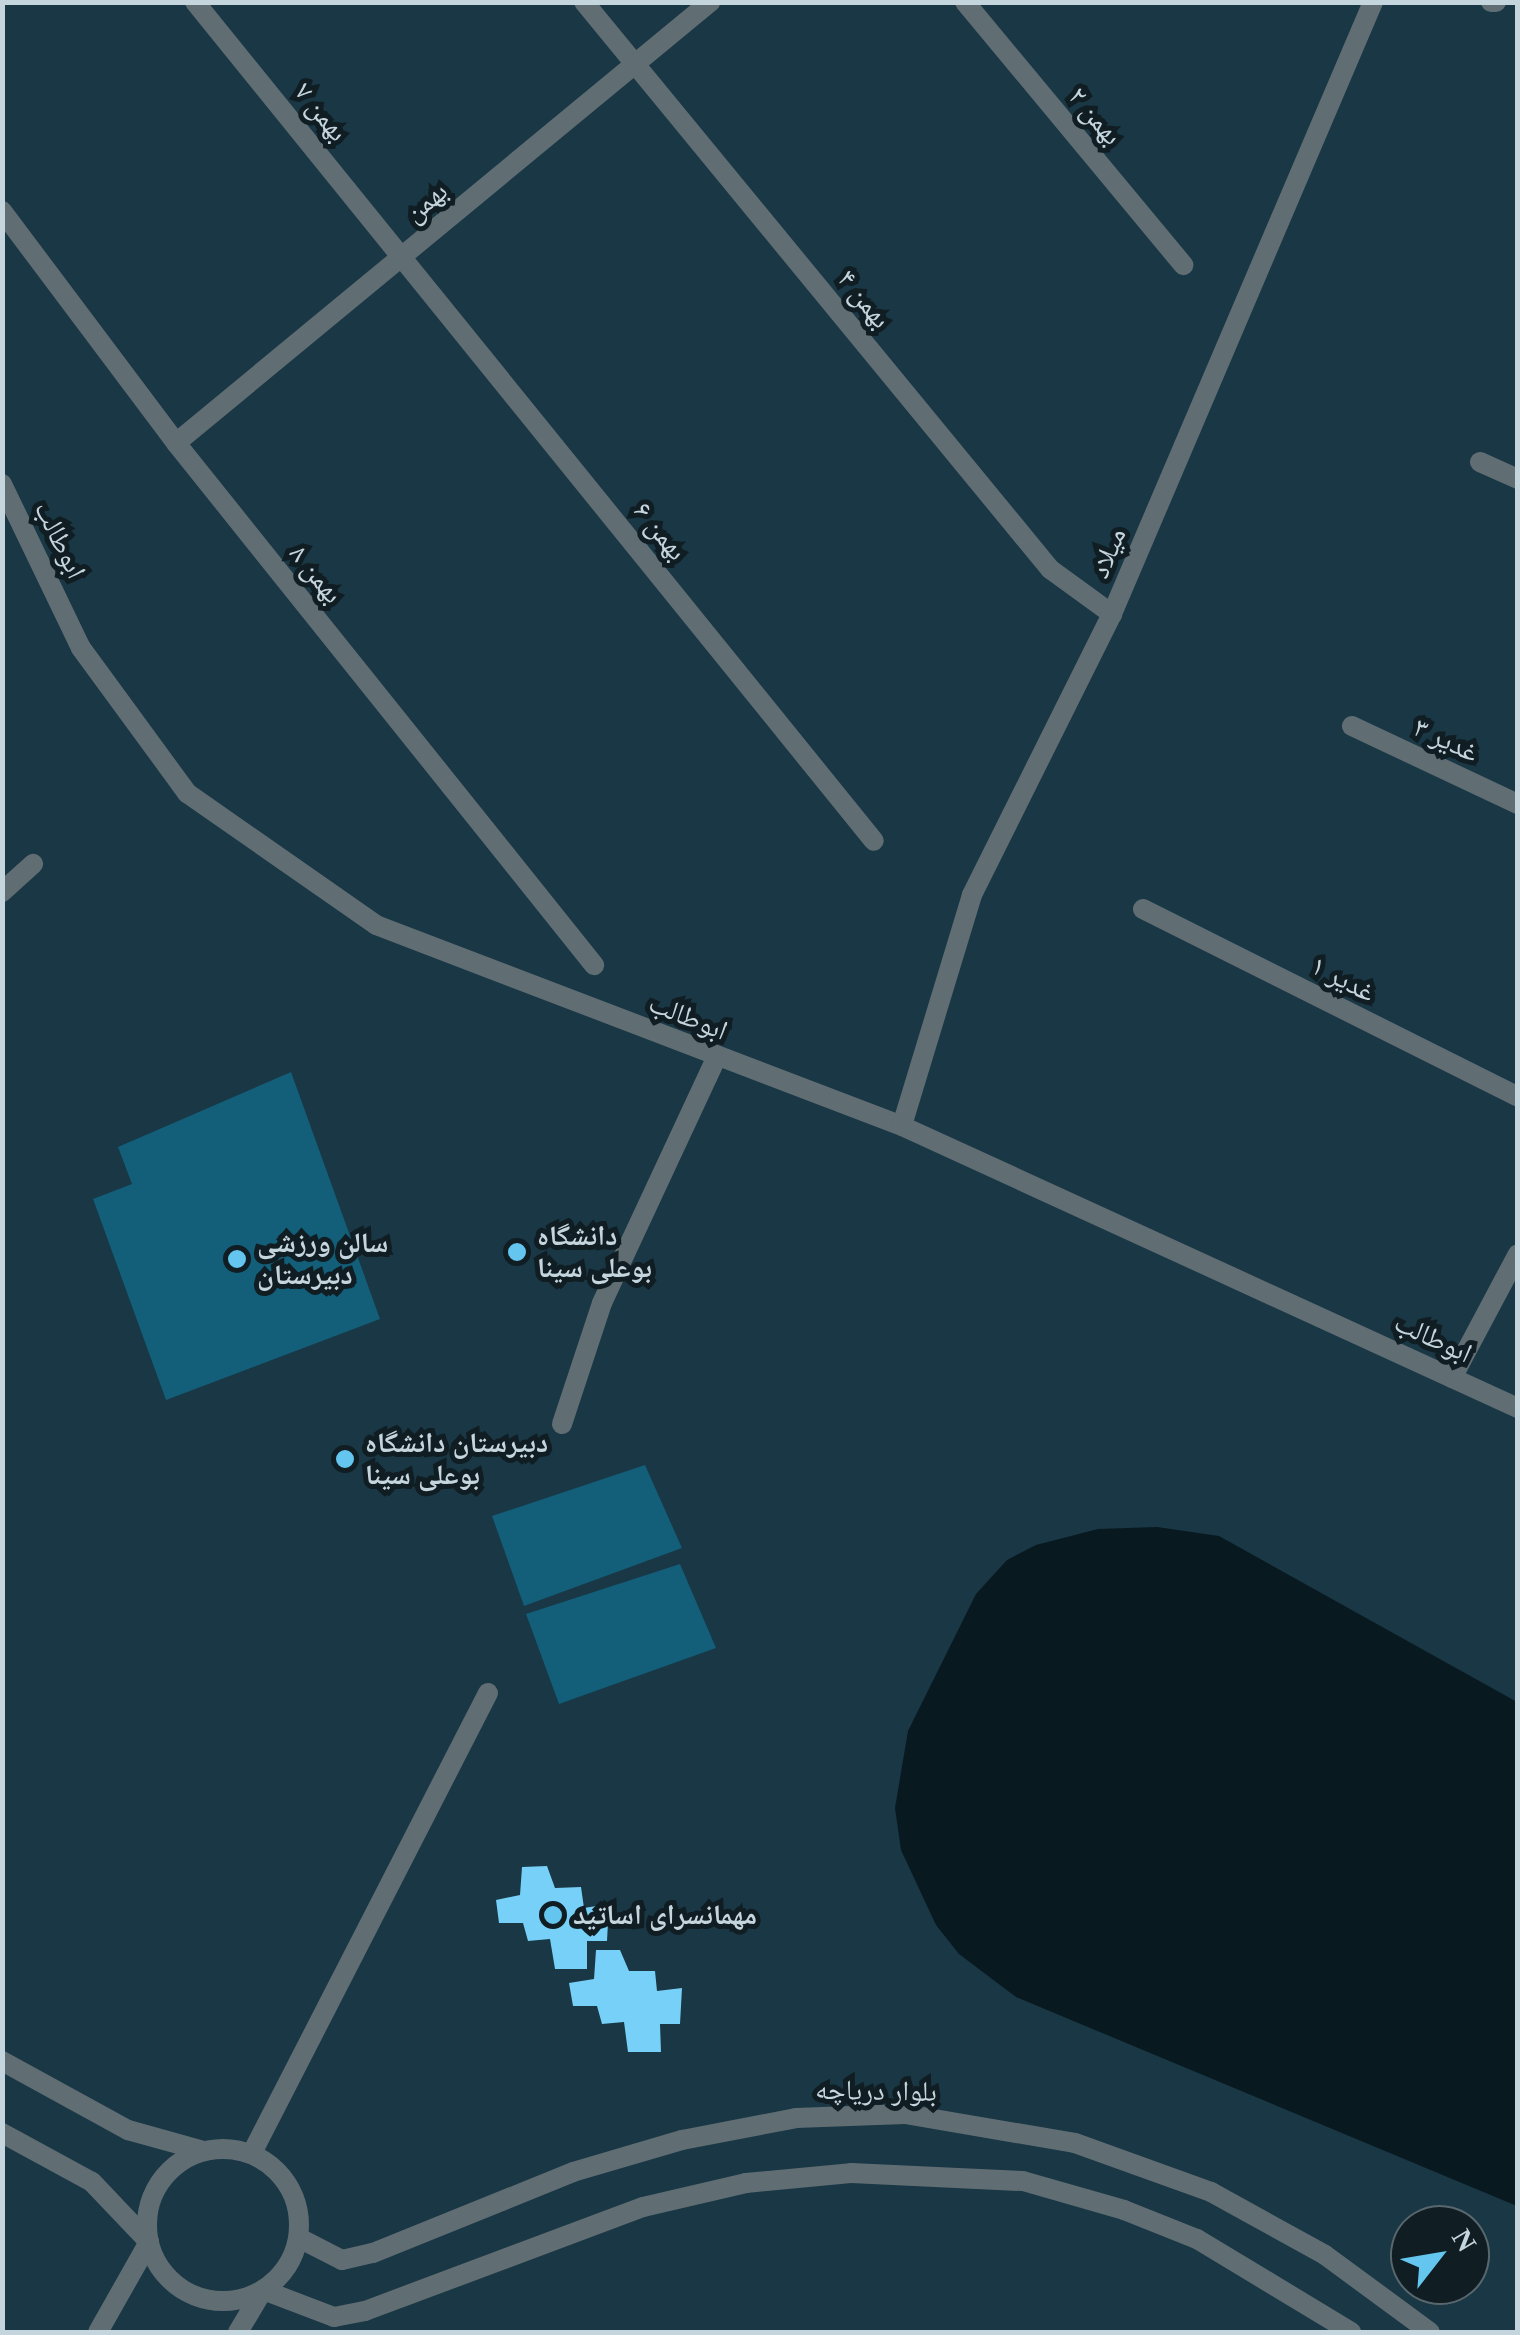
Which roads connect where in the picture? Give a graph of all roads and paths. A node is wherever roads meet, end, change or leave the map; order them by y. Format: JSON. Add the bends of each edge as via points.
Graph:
{"nodes":[{"id":1,"x":195,"y":2,"type":"edge"},
{"id":2,"x":584,"y":2,"type":"edge"},
{"id":3,"x":710,"y":2,"type":"edge"},
{"id":4,"x":964,"y":2,"type":"edge"},
{"id":5,"x":1373,"y":2,"type":"edge"},
{"id":6,"x":635,"y":65,"type":"junction"},
{"id":7,"x":2,"y":211,"type":"edge"},
{"id":8,"x":403,"y":256,"type":"junction"},
{"id":9,"x":1183,"y":265,"type":"dead end"},
{"id":10,"x":176,"y":443,"type":"junction"},
{"id":11,"x":1480,"y":462,"type":"dead end"},
{"id":12,"x":1518,"y":479,"type":"edge"},
{"id":13,"x":2,"y":484,"type":"edge"},
{"id":14,"x":1112,"y":614,"type":"junction"},
{"id":15,"x":1352,"y":726,"type":"dead end"},
{"id":16,"x":1518,"y":804,"type":"edge"},
{"id":17,"x":874,"y":842,"type":"dead end"},
{"id":18,"x":33,"y":864,"type":"dead end"},
{"id":19,"x":2,"y":892,"type":"edge"},
{"id":20,"x":1143,"y":909,"type":"dead end"},
{"id":21,"x":594,"y":964,"type":"dead end"},
{"id":22,"x":716,"y":1058,"type":"junction"},
{"id":23,"x":1518,"y":1097,"type":"edge"},
{"id":24,"x":902,"y":1126,"type":"junction"},
{"id":25,"x":1518,"y":1254,"type":"edge"},
{"id":26,"x":1452,"y":1378,"type":"junction"},
{"id":27,"x":1518,"y":1408,"type":"edge"},
{"id":28,"x":562,"y":1424,"type":"dead end"},
{"id":29,"x":488,"y":1692,"type":"dead end"},
{"id":30,"x":2,"y":2062,"type":"edge"},
{"id":31,"x":2,"y":2134,"type":"edge"},
{"id":32,"x":203,"y":2151,"type":"junction"},
{"id":33,"x":252,"y":2153,"type":"junction"},
{"id":34,"x":298,"y":2238,"type":"junction"},
{"id":35,"x":149,"y":2242,"type":"junction"},
{"id":36,"x":263,"y":2290,"type":"junction"},
{"id":37,"x":98,"y":2332,"type":"edge"},
{"id":38,"x":238,"y":2332,"type":"edge"},
{"id":39,"x":1351,"y":2332,"type":"edge"},
{"id":40,"x":1430,"y":2332,"type":"edge"}],
"edges":[{"from":1,"to":8,"type":"street","name":"بهمن ۷"},
{"from":2,"to":6,"type":"street","name":"بهمن ۴"},
{"from":3,"to":6,"type":"street","name":"بهمن"},
{"from":4,"to":9,"type":"street","name":"بهمن ۲"},
{"from":5,"to":14,"type":"street","name":"میلاد"},
{"from":6,"to":8,"type":"street","name":"بهمن"},
{"from":6,"to":14,"type":"street","name":"بهمن ۴","via":[[1050,569]]},
{"from":7,"to":10,"type":"street","name":"بهمن ۸"},
{"from":8,"to":10,"type":"street","name":"بهمن"},
{"from":8,"to":17,"type":"street","name":"بهمن ۶"},
{"from":10,"to":21,"type":"street","name":"بهمن ۸"},
{"from":11,"to":12,"type":"street"},
{"from":13,"to":22,"type":"street","name":"ابوطالب","via":[[81,648],[187,793],[376,925]]},
{"from":14,"to":24,"type":"street","name":"میلاد","via":[[972,896]]},
{"from":15,"to":16,"type":"street","name":"غدیر ۳"},
{"from":18,"to":19,"type":"street"},
{"from":20,"to":23,"type":"street","name":"غدیر ۱"},
{"from":22,"to":24,"type":"street","name":"ابوطالب"},
{"from":22,"to":28,"type":"street","via":[[602,1303]]},
{"from":24,"to":26,"type":"street","name":"ابوطالب"},
{"from":25,"to":26,"type":"street"},
{"from":26,"to":27,"type":"street","name":"ابوطالب"},
{"from":29,"to":33,"type":"street"},
{"from":30,"to":32,"type":"street","via":[[128,2130]]},
{"from":31,"to":35,"type":"street","via":[[92,2182]]},
{"from":32,"to":33,"type":"street"},
{"from":32,"to":35,"type":"street","via":[[182,2160],[152,2196]]},
{"from":33,"to":34,"type":"street","via":[[290,2188]]},
{"from":34,"to":36,"type":"street","via":[[286,2268]]},
{"from":34,"to":40,"type":"street","name":"بلوار دریاچه","via":[[326,2254],[357,2256],[573,2172],[682,2140],[796,2118],[905,2114],[1075,2143],[1212,2192],[1324,2255]]},
{"from":35,"to":36,"type":"street","via":[[158,2264],[194,2295],[217,2301]]},
{"from":35,"to":37,"type":"street"},
{"from":36,"to":38,"type":"street"},
{"from":36,"to":39,"type":"street","via":[[334,2317],[695,2193],[850,2173],[942,2174],[1023,2181],[1124,2210],[1197,2240]]}]}
